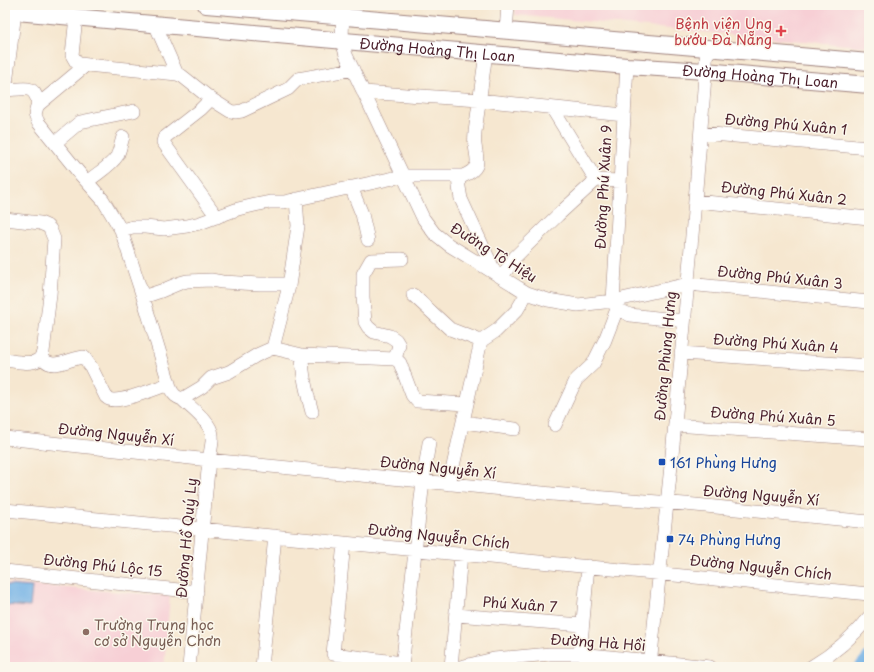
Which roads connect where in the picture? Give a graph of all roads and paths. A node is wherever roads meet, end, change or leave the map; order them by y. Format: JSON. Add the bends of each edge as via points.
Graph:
{"nodes":[{"id":1,"x":206,"y":5,"type":"edge"},
{"id":2,"x":508,"y":5,"type":"edge"},
{"id":3,"x":10,"y":11,"type":"edge"},
{"id":4,"x":343,"y":11,"type":"edge"},
{"id":5,"x":76,"y":17,"type":"junction"},
{"id":6,"x":155,"y":24,"type":"junction"},
{"id":7,"x":506,"y":31,"type":"junction"},
{"id":8,"x":342,"y":41,"type":"junction"},
{"id":9,"x":707,"y":48,"type":"junction"},
{"id":10,"x":486,"y":53,"type":"junction"},
{"id":11,"x":869,"y":62,"type":"edge"},
{"id":12,"x":86,"y":65,"type":"junction"},
{"id":13,"x":627,"y":66,"type":"junction"},
{"id":14,"x":353,"y":69,"type":"junction"},
{"id":15,"x":705,"y":71,"type":"junction"},
{"id":16,"x":177,"y":74,"type":"junction"},
{"id":17,"x":869,"y":85,"type":"edge"},
{"id":18,"x":5,"y":90,"type":"edge"},
{"id":19,"x":363,"y":92,"type":"junction"},
{"id":20,"x":211,"y":99,"type":"junction"},
{"id":21,"x":479,"y":100,"type":"junction"},
{"id":22,"x":38,"y":106,"type":"junction"},
{"id":23,"x":552,"y":108,"type":"junction"},
{"id":24,"x":134,"y":111,"type":"dead end"},
{"id":25,"x":624,"y":115,"type":"junction"},
{"id":26,"x":700,"y":133,"type":"junction"},
{"id":27,"x":123,"y":137,"type":"dead end"},
{"id":28,"x":55,"y":143,"type":"junction"},
{"id":29,"x":869,"y":148,"type":"edge"},
{"id":30,"x":403,"y":176,"type":"junction"},
{"id":31,"x":458,"y":176,"type":"junction"},
{"id":32,"x":596,"y":180,"type":"junction"},
{"id":33,"x":620,"y":181,"type":"junction"},
{"id":34,"x":87,"y":182,"type":"junction"},
{"id":35,"x":351,"y":187,"type":"junction"},
{"id":36,"x":695,"y":200,"type":"junction"},
{"id":37,"x":290,"y":201,"type":"junction"},
{"id":38,"x":217,"y":217,"type":"junction"},
{"id":39,"x":5,"y":218,"type":"edge"},
{"id":40,"x":869,"y":218,"type":"edge"},
{"id":41,"x":121,"y":230,"type":"junction"},
{"id":42,"x":368,"y":240,"type":"dead end"},
{"id":43,"x":402,"y":259,"type":"dead end"},
{"id":44,"x":498,"y":275,"type":"junction"},
{"id":45,"x":289,"y":284,"type":"junction"},
{"id":46,"x":688,"y":284,"type":"junction"},
{"id":47,"x":527,"y":293,"type":"junction"},
{"id":48,"x":413,"y":295,"type":"dead end"},
{"id":49,"x":143,"y":297,"type":"junction"},
{"id":50,"x":869,"y":302,"type":"edge"},
{"id":51,"x":615,"y":305,"type":"junction"},
{"id":52,"x":684,"y":321,"type":"junction"},
{"id":53,"x":481,"y":341,"type":"junction"},
{"id":54,"x":275,"y":347,"type":"junction"},
{"id":55,"x":682,"y":352,"type":"junction"},
{"id":56,"x":302,"y":355,"type":"junction"},
{"id":57,"x":41,"y":357,"type":"junction"},
{"id":58,"x":395,"y":359,"type":"junction"},
{"id":59,"x":5,"y":360,"type":"edge"},
{"id":60,"x":869,"y":366,"type":"edge"},
{"id":61,"x":169,"y":384,"type":"junction"},
{"id":62,"x":182,"y":399,"type":"junction"},
{"id":63,"x":467,"y":404,"type":"junction"},
{"id":64,"x":312,"y":412,"type":"dead end"},
{"id":65,"x":463,"y":422,"type":"junction"},
{"id":66,"x":555,"y":425,"type":"dead end"},
{"id":67,"x":675,"y":425,"type":"junction"},
{"id":68,"x":515,"y":429,"type":"dead end"},
{"id":69,"x":5,"y":438,"type":"edge"},
{"id":70,"x":869,"y":439,"type":"edge"},
{"id":71,"x":429,"y":444,"type":"dead end"},
{"id":72,"x":209,"y":460,"type":"junction"},
{"id":73,"x":423,"y":481,"type":"junction"},
{"id":74,"x":449,"y":484,"type":"junction"},
{"id":75,"x":667,"y":503,"type":"junction"},
{"id":76,"x":5,"y":510,"type":"edge"},
{"id":77,"x":869,"y":522,"type":"edge"},
{"id":78,"x":203,"y":529,"type":"junction"},
{"id":79,"x":275,"y":536,"type":"junction"},
{"id":80,"x":344,"y":542,"type":"junction"},
{"id":81,"x":415,"y":550,"type":"junction"},
{"id":82,"x":461,"y":554,"type":"junction"},
{"id":83,"x":588,"y":566,"type":"junction"},
{"id":84,"x":5,"y":571,"type":"edge"},
{"id":85,"x":659,"y":573,"type":"junction"},
{"id":86,"x":197,"y":592,"type":"junction"},
{"id":87,"x":869,"y":594,"type":"edge"},
{"id":88,"x":456,"y":615,"type":"junction"},
{"id":89,"x":869,"y":617,"type":"edge"},
{"id":90,"x":582,"y":625,"type":"junction"},
{"id":91,"x":580,"y":654,"type":"junction"},
{"id":92,"x":650,"y":664,"type":"edge"},
{"id":93,"x":402,"y":665,"type":"edge"},
{"id":94,"x":189,"y":667,"type":"edge"},
{"id":95,"x":262,"y":667,"type":"edge"},
{"id":96,"x":451,"y":667,"type":"edge"},
{"id":97,"x":460,"y":667,"type":"edge"},
{"id":98,"x":710,"y":667,"type":"edge"},
{"id":99,"x":811,"y":667,"type":"edge"}],
"edges":[{"from":1,"to":4,"type":"main road","name":"Đường Hoàng Thị Loan"},
{"from":2,"to":7,"type":"street"},
{"from":3,"to":5,"type":"main road","name":"Đường Hoàng Thị Loan"},
{"from":3,"to":18,"type":"street"},
{"from":4,"to":7,"type":"main road","name":"Đường Hoàng Thị Loan"},
{"from":4,"to":8,"type":"street","name":"Đường Tô Hiệu"},
{"from":5,"to":6,"type":"main road","name":"Đường Hoàng Thị Loan"},
{"from":5,"to":12,"type":"street","via":[[72,55],[76,62]]},
{"from":6,"to":8,"type":"main road","name":"Đường Hoàng Thị Loan"},
{"from":6,"to":16,"type":"street"},
{"from":7,"to":9,"type":"main road","name":"Đường Hoàng Thị Loan"},
{"from":8,"to":10,"type":"main road","name":"Đường Hoàng Thị Loan"},
{"from":8,"to":14,"type":"street","name":"Đường Tô Hiệu"},
{"from":9,"to":11,"type":"main road","name":"Đường Hoàng Thị Loan"},
{"from":9,"to":15,"type":"street","name":"Đường Phùng Hưng"},
{"from":10,"to":13,"type":"main road","name":"Đường Hoàng Thị Loan"},
{"from":10,"to":21,"type":"street"},
{"from":12,"to":16,"type":"street"},
{"from":12,"to":22,"type":"street"},
{"from":13,"to":15,"type":"main road","name":"Đường Hoàng Thị Loan"},
{"from":13,"to":25,"type":"street","name":"Đường Phú Xuân 9"},
{"from":14,"to":19,"type":"street","name":"Đường Tô Hiệu"},
{"from":14,"to":20,"type":"street","via":[[298,79],[288,89],[242,111],[230,111]]},
{"from":15,"to":17,"type":"main road","name":"Đường Hoàng Thị Loan"},
{"from":15,"to":26,"type":"street","name":"Đường Phùng Hưng"},
{"from":16,"to":20,"type":"street"},
{"from":18,"to":22,"type":"street","via":[[28,89],[37,97]]},
{"from":19,"to":21,"type":"street"},
{"from":19,"to":30,"type":"street","name":"Đường Tô Hiệu"},
{"from":20,"to":38,"type":"street","via":[[164,138],[163,142]]},
{"from":21,"to":23,"type":"street"},
{"from":21,"to":31,"type":"street","via":[[475,132],[477,165],[472,172]]},
{"from":22,"to":28,"type":"street","via":[[36,116]]},
{"from":23,"to":25,"type":"street"},
{"from":23,"to":32,"type":"street"},
{"from":24,"to":28,"type":"street","via":[[80,122]]},
{"from":25,"to":33,"type":"street","name":"Đường Phú Xuân 9"},
{"from":26,"to":29,"type":"street","name":"Đường Phú Xuân 1"},
{"from":26,"to":36,"type":"street","name":"Đường Phùng Hưng"},
{"from":27,"to":34,"type":"street","via":[[117,156]]},
{"from":28,"to":34,"type":"street"},
{"from":30,"to":31,"type":"street"},
{"from":30,"to":35,"type":"street"},
{"from":30,"to":44,"type":"street","name":"Đường Tô Hiệu","via":[[423,218],[434,233]]},
{"from":31,"to":44,"type":"street","via":[[461,199]]},
{"from":32,"to":33,"type":"street"},
{"from":32,"to":44,"type":"street"},
{"from":33,"to":51,"type":"street","name":"Đường Phú Xuân 9"},
{"from":34,"to":41,"type":"street","via":[[103,200]]},
{"from":35,"to":37,"type":"street"},
{"from":35,"to":42,"type":"street","via":[[362,214]]},
{"from":36,"to":40,"type":"street","name":"Đường Phú Xuân 2"},
{"from":36,"to":46,"type":"street","name":"Đường Phùng Hưng"},
{"from":37,"to":38,"type":"street","via":[[254,204]]},
{"from":37,"to":45,"type":"street","via":[[298,217],[298,226]]},
{"from":38,"to":41,"type":"street","via":[[175,228],[134,227]]},
{"from":39,"to":57,"type":"street","via":[[47,226],[54,239]]},
{"from":41,"to":49,"type":"street"},
{"from":43,"to":58,"type":"street","via":[[371,260],[363,274],[365,322],[374,332],[396,340],[399,345]]},
{"from":44,"to":47,"type":"street","name":"Đường Tô Hiệu"},
{"from":45,"to":49,"type":"street","via":[[188,281]]},
{"from":45,"to":54,"type":"street"},
{"from":46,"to":50,"type":"street","name":"Đường Phú Xuân 3"},
{"from":46,"to":51,"type":"street","name":"Đường Tô Hiệu"},
{"from":46,"to":52,"type":"street","name":"Đường Phùng Hưng"},
{"from":47,"to":51,"type":"street","name":"Đường Tô Hiệu","via":[[548,300],[578,305]]},
{"from":47,"to":53,"type":"street","via":[[517,310],[496,331]]},
{"from":48,"to":53,"type":"street","via":[[450,329]]},
{"from":49,"to":61,"type":"street"},
{"from":51,"to":52,"type":"street","via":[[630,315]]},
{"from":51,"to":66,"type":"street","name":"Đường Phú Xuân 9","via":[[606,340],[593,364],[576,380]]},
{"from":52,"to":55,"type":"street","name":"Đường Phùng Hưng"},
{"from":53,"to":63,"type":"street"},
{"from":54,"to":56,"type":"street"},
{"from":54,"to":62,"type":"street","via":[[229,372],[211,378],[202,387]]},
{"from":55,"to":60,"type":"street","name":"Đường Phú Xuân 4"},
{"from":55,"to":67,"type":"street","name":"Đường Phùng Hưng"},
{"from":56,"to":58,"type":"street"},
{"from":56,"to":64,"type":"street","via":[[305,387]]},
{"from":57,"to":59,"type":"street","via":[[32,362]]},
{"from":57,"to":61,"type":"street","via":[[49,364],[54,364],[83,356],[106,397],[113,400]]},
{"from":58,"to":63,"type":"street","via":[[400,363],[417,401]]},
{"from":61,"to":62,"type":"street","name":"Đường Hồ Quý Ly","via":[[174,394]]},
{"from":62,"to":72,"type":"street","name":"Đường Hồ Quý Ly","via":[[210,428],[212,442]]},
{"from":63,"to":65,"type":"street"},
{"from":65,"to":68,"type":"street"},
{"from":65,"to":74,"type":"street"},
{"from":67,"to":70,"type":"street","name":"Đường Phú Xuân 5"},
{"from":67,"to":75,"type":"street","name":"Đường Phùng Hưng"},
{"from":69,"to":72,"type":"street","name":"Đường Nguyễn Xí"},
{"from":71,"to":73,"type":"street"},
{"from":72,"to":73,"type":"street","name":"Đường Nguyễn Xí"},
{"from":72,"to":78,"type":"street","name":"Đường Hồ Quý Ly"},
{"from":73,"to":74,"type":"street","name":"Đường Nguyễn Xí"},
{"from":73,"to":81,"type":"street"},
{"from":74,"to":75,"type":"street","name":"Đường Nguyễn Xí"},
{"from":75,"to":77,"type":"street","name":"Đường Nguyễn Xí"},
{"from":75,"to":85,"type":"street","name":"Đường Phùng Hưng"},
{"from":76,"to":78,"type":"street","name":"Đường Nguyễn Chích"},
{"from":78,"to":79,"type":"street","name":"Đường Nguyễn Chích"},
{"from":78,"to":86,"type":"street","name":"Đường Hồ Quý Ly"},
{"from":79,"to":80,"type":"street","name":"Đường Nguyễn Chích"},
{"from":79,"to":95,"type":"street"},
{"from":80,"to":81,"type":"street","name":"Đường Nguyễn Chích"},
{"from":80,"to":93,"type":"street","via":[[333,654]]},
{"from":81,"to":82,"type":"street","name":"Đường Nguyễn Chích"},
{"from":81,"to":93,"type":"street"},
{"from":82,"to":83,"type":"street","name":"Đường Nguyễn Chích"},
{"from":82,"to":88,"type":"street"},
{"from":83,"to":85,"type":"street","name":"Đường Nguyễn Chích"},
{"from":83,"to":90,"type":"street"},
{"from":84,"to":86,"type":"street","name":"Đường Phú Lộc 15"},
{"from":85,"to":87,"type":"street","name":"Đường Nguyễn Chích"},
{"from":85,"to":92,"type":"street","name":"Đường Phùng Hưng"},
{"from":86,"to":94,"type":"street","name":"Đường Hồ Quý Ly"},
{"from":88,"to":90,"type":"street","name":"Phú Xuân 7"},
{"from":88,"to":96,"type":"street"},
{"from":89,"to":99,"type":"street","via":[[843,644]]},
{"from":90,"to":91,"type":"street"},
{"from":91,"to":92,"type":"street","name":"Đường Hà Hồi"},
{"from":91,"to":97,"type":"street","name":"Đường Hà Hồi","via":[[494,659]]},
{"from":92,"to":98,"type":"street","name":"Đường Hà Hồi"}]}
